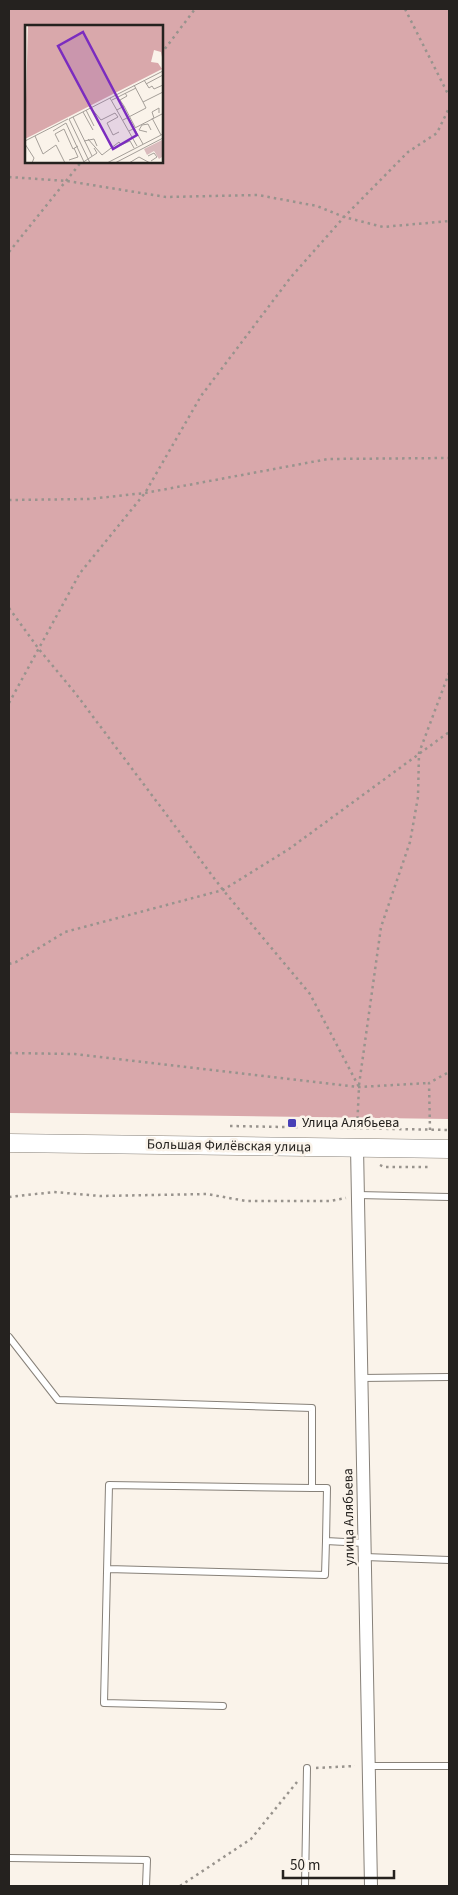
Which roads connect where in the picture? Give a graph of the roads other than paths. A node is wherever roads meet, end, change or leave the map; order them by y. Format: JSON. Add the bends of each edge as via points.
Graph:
{"nodes":[{"id":1,"x":9,"y":1143,"type":"edge"},
{"id":2,"x":357,"y":1147,"type":"junction"},
{"id":3,"x":449,"y":1149,"type":"edge"},
{"id":4,"x":358,"y":1196,"type":"junction"},
{"id":5,"x":449,"y":1196,"type":"edge"},
{"id":6,"x":9,"y":1337,"type":"edge"},
{"id":7,"x":449,"y":1377,"type":"edge"},
{"id":8,"x":361,"y":1378,"type":"junction"},
{"id":9,"x":312,"y":1488,"type":"junction"},
{"id":10,"x":326,"y":1541,"type":"junction"},
{"id":11,"x":364,"y":1543,"type":"junction"},
{"id":12,"x":365,"y":1557,"type":"junction"},
{"id":13,"x":449,"y":1560,"type":"edge"},
{"id":14,"x":108,"y":1569,"type":"junction"},
{"id":15,"x":223,"y":1706,"type":"dead end"},
{"id":16,"x":369,"y":1766,"type":"junction"},
{"id":17,"x":449,"y":1766,"type":"edge"},
{"id":18,"x":307,"y":1768,"type":"road end"},
{"id":19,"x":9,"y":1858,"type":"edge"},
{"id":20,"x":146,"y":1886,"type":"edge"},
{"id":21,"x":305,"y":1886,"type":"edge"},
{"id":22,"x":371,"y":1886,"type":"edge"}],
"edges":[{"from":1,"to":2,"type":"main road","name":"Большая Филёвская улица"},
{"from":2,"to":3,"type":"main road","name":"Большая Филёвская улица"},
{"from":2,"to":4,"type":"street","name":"улица Алябьева"},
{"from":4,"to":5,"type":"lane"},
{"from":4,"to":8,"type":"street","name":"улица Алябьева"},
{"from":6,"to":9,"type":"lane","via":[[58,1400],[312,1408]]},
{"from":7,"to":8,"type":"lane"},
{"from":8,"to":11,"type":"street","name":"улица Алябьева"},
{"from":9,"to":10,"type":"lane","via":[[327,1488]]},
{"from":9,"to":14,"type":"lane","via":[[109,1485]]},
{"from":10,"to":11,"type":"lane"},
{"from":10,"to":14,"type":"lane","via":[[325,1575]]},
{"from":11,"to":12,"type":"street","name":"улица Алябьева"},
{"from":12,"to":13,"type":"lane"},
{"from":12,"to":16,"type":"street","name":"улица Алябьева"},
{"from":14,"to":15,"type":"lane","via":[[104,1703]]},
{"from":16,"to":17,"type":"lane"},
{"from":16,"to":22,"type":"street","name":"улица Алябьева"},
{"from":18,"to":21,"type":"lane"},
{"from":19,"to":20,"type":"lane","via":[[147,1860]]}]}
